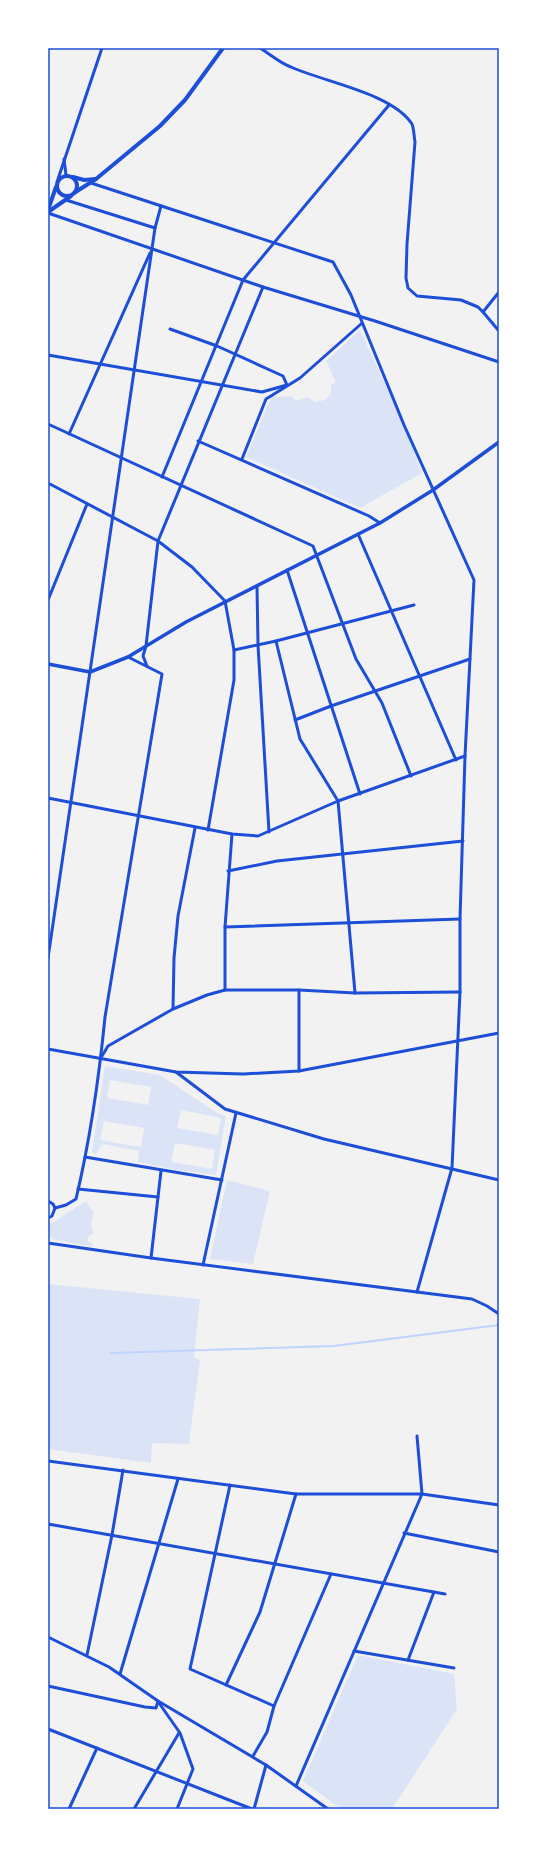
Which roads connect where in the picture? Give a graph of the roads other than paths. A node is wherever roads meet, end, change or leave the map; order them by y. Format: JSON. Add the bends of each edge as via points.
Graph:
{"nodes":[{"id":1,"x":102,"y":48,"type":"edge"},
{"id":2,"x":223,"y":48,"type":"edge"},
{"id":3,"x":260,"y":48,"type":"edge"},
{"id":4,"x":389,"y":105,"type":"junction"},
{"id":5,"x":64,"y":158,"type":"junction"},
{"id":6,"x":66,"y":175,"type":"junction"},
{"id":7,"x":73,"y":177,"type":"junction"},
{"id":8,"x":96,"y":179,"type":"junction"},
{"id":9,"x":57,"y":183,"type":"junction"},
{"id":10,"x":91,"y":183,"type":"junction"},
{"id":11,"x":74,"y":194,"type":"junction"},
{"id":12,"x":66,"y":200,"type":"junction"},
{"id":13,"x":161,"y":206,"type":"junction"},
{"id":14,"x":48,"y":212,"type":"edge"},
{"id":15,"x":155,"y":228,"type":"junction"},
{"id":16,"x":275,"y":244,"type":"junction"},
{"id":17,"x":152,"y":249,"type":"junction"},
{"id":18,"x":243,"y":280,"type":"junction"},
{"id":19,"x":263,"y":287,"type":"junction"},
{"id":20,"x":499,"y":292,"type":"edge"},
{"id":21,"x":483,"y":312,"type":"junction"},
{"id":22,"x":359,"y":318,"type":"junction"},
{"id":23,"x":362,"y":324,"type":"junction"},
{"id":24,"x":170,"y":329,"type":"dead end"},
{"id":25,"x":499,"y":331,"type":"edge"},
{"id":26,"x":217,"y":346,"type":"junction"},
{"id":27,"x":236,"y":355,"type":"junction"},
{"id":28,"x":48,"y":356,"type":"edge"},
{"id":29,"x":499,"y":362,"type":"edge"},
{"id":30,"x":99,"y":364,"type":"junction"},
{"id":31,"x":134,"y":370,"type":"junction"},
{"id":32,"x":202,"y":381,"type":"junction"},
{"id":33,"x":287,"y":385,"type":"junction"},
{"id":34,"x":222,"y":386,"type":"junction"},
{"id":35,"x":48,"y":424,"type":"edge"},
{"id":36,"x":69,"y":434,"type":"junction"},
{"id":37,"x":198,"y":441,"type":"junction"},
{"id":38,"x":499,"y":442,"type":"edge"},
{"id":39,"x":121,"y":459,"type":"junction"},
{"id":40,"x":242,"y":459,"type":"junction"},
{"id":41,"x":162,"y":477,"type":"junction"},
{"id":42,"x":48,"y":484,"type":"edge"},
{"id":43,"x":180,"y":484,"type":"junction"},
{"id":44,"x":433,"y":490,"type":"junction"},
{"id":45,"x":87,"y":504,"type":"junction"},
{"id":46,"x":112,"y":517,"type":"junction"},
{"id":47,"x":380,"y":523,"type":"junction"},
{"id":48,"x":358,"y":534,"type":"junction"},
{"id":49,"x":158,"y":541,"type":"junction"},
{"id":50,"x":317,"y":555,"type":"junction"},
{"id":51,"x":287,"y":570,"type":"junction"},
{"id":52,"x":257,"y":586,"type":"junction"},
{"id":53,"x":48,"y":600,"type":"edge"},
{"id":54,"x":225,"y":601,"type":"junction"},
{"id":55,"x":414,"y":605,"type":"dead end"},
{"id":56,"x":392,"y":610,"type":"junction"},
{"id":57,"x":342,"y":623,"type":"junction"},
{"id":58,"x":307,"y":633,"type":"junction"},
{"id":59,"x":276,"y":641,"type":"junction"},
{"id":60,"x":258,"y":645,"type":"junction"},
{"id":61,"x":146,"y":646,"type":"junction"},
{"id":62,"x":234,"y":650,"type":"junction"},
{"id":63,"x":128,"y":657,"type":"junction"},
{"id":64,"x":470,"y":659,"type":"junction"},
{"id":65,"x":48,"y":664,"type":"edge"},
{"id":66,"x":146,"y":666,"type":"junction"},
{"id":67,"x":90,"y":672,"type":"junction"},
{"id":68,"x":420,"y":675,"type":"junction"},
{"id":69,"x":375,"y":692,"type":"junction"},
{"id":70,"x":331,"y":706,"type":"junction"},
{"id":71,"x":295,"y":720,"type":"junction"},
{"id":72,"x":465,"y":756,"type":"junction"},
{"id":73,"x":456,"y":760,"type":"junction"},
{"id":74,"x":411,"y":776,"type":"junction"},
{"id":75,"x":360,"y":794,"type":"junction"},
{"id":76,"x":48,"y":798,"type":"edge"},
{"id":77,"x":338,"y":801,"type":"junction"},
{"id":78,"x":71,"y":803,"type":"junction"},
{"id":79,"x":140,"y":816,"type":"junction"},
{"id":80,"x":195,"y":828,"type":"junction"},
{"id":81,"x":208,"y":830,"type":"junction"},
{"id":82,"x":269,"y":832,"type":"junction"},
{"id":83,"x":232,"y":834,"type":"junction"},
{"id":84,"x":464,"y":841,"type":"junction"},
{"id":85,"x":344,"y":855,"type":"junction"},
{"id":86,"x":228,"y":871,"type":"junction"},
{"id":87,"x":460,"y":919,"type":"junction"},
{"id":88,"x":350,"y":922,"type":"junction"},
{"id":89,"x":225,"y":927,"type":"junction"},
{"id":90,"x":48,"y":958,"type":"edge"},
{"id":91,"x":225,"y":990,"type":"junction"},
{"id":92,"x":300,"y":990,"type":"junction"},
{"id":93,"x":460,"y":992,"type":"junction"},
{"id":94,"x":355,"y":993,"type":"junction"},
{"id":95,"x":173,"y":1009,"type":"junction"},
{"id":96,"x":499,"y":1032,"type":"edge"},
{"id":97,"x":457,"y":1041,"type":"junction"},
{"id":98,"x":48,"y":1049,"type":"edge"},
{"id":99,"x":101,"y":1058,"type":"junction"},
{"id":100,"x":299,"y":1071,"type":"junction"},
{"id":101,"x":176,"y":1072,"type":"junction"},
{"id":102,"x":236,"y":1113,"type":"junction"},
{"id":103,"x":85,"y":1157,"type":"junction"},
{"id":104,"x":452,"y":1168,"type":"junction"},
{"id":105,"x":161,"y":1171,"type":"junction"},
{"id":106,"x":222,"y":1180,"type":"junction"},
{"id":107,"x":499,"y":1180,"type":"edge"},
{"id":108,"x":78,"y":1189,"type":"junction"},
{"id":109,"x":158,"y":1197,"type":"junction"},
{"id":110,"x":48,"y":1201,"type":"edge"},
{"id":111,"x":55,"y":1208,"type":"junction"},
{"id":112,"x":48,"y":1218,"type":"edge"},
{"id":113,"x":48,"y":1243,"type":"edge"},
{"id":114,"x":151,"y":1258,"type":"junction"},
{"id":115,"x":203,"y":1265,"type":"junction"},
{"id":116,"x":417,"y":1292,"type":"junction"},
{"id":117,"x":499,"y":1314,"type":"edge"},
{"id":118,"x":416,"y":1436,"type":"dead end"},
{"id":119,"x":48,"y":1461,"type":"edge"},
{"id":120,"x":123,"y":1470,"type":"junction"},
{"id":121,"x":178,"y":1479,"type":"junction"},
{"id":122,"x":230,"y":1485,"type":"junction"},
{"id":123,"x":296,"y":1494,"type":"junction"},
{"id":124,"x":422,"y":1494,"type":"junction"},
{"id":125,"x":499,"y":1505,"type":"edge"},
{"id":126,"x":48,"y":1524,"type":"edge"},
{"id":127,"x":404,"y":1533,"type":"junction"},
{"id":128,"x":112,"y":1535,"type":"junction"},
{"id":129,"x":159,"y":1543,"type":"junction"},
{"id":130,"x":499,"y":1552,"type":"edge"},
{"id":131,"x":215,"y":1553,"type":"junction"},
{"id":132,"x":275,"y":1564,"type":"junction"},
{"id":133,"x":331,"y":1574,"type":"junction"},
{"id":134,"x":384,"y":1583,"type":"junction"},
{"id":135,"x":434,"y":1592,"type":"junction"},
{"id":136,"x":444,"y":1594,"type":"dead end"},
{"id":137,"x":48,"y":1637,"type":"edge"},
{"id":138,"x":354,"y":1651,"type":"junction"},
{"id":139,"x":87,"y":1655,"type":"junction"},
{"id":140,"x":408,"y":1660,"type":"junction"},
{"id":141,"x":454,"y":1668,"type":"dead end"},
{"id":142,"x":120,"y":1674,"type":"junction"},
{"id":143,"x":226,"y":1685,"type":"junction"},
{"id":144,"x":48,"y":1686,"type":"edge"},
{"id":145,"x":158,"y":1701,"type":"junction"},
{"id":146,"x":274,"y":1706,"type":"junction"},
{"id":147,"x":48,"y":1729,"type":"edge"},
{"id":148,"x":180,"y":1733,"type":"junction"},
{"id":149,"x":97,"y":1748,"type":"junction"},
{"id":150,"x":252,"y":1756,"type":"junction"},
{"id":151,"x":266,"y":1765,"type":"junction"},
{"id":152,"x":156,"y":1772,"type":"junction"},
{"id":153,"x":187,"y":1784,"type":"junction"},
{"id":154,"x":296,"y":1786,"type":"junction"},
{"id":155,"x":239,"y":1804,"type":"junction"},
{"id":156,"x":69,"y":1809,"type":"edge"},
{"id":157,"x":134,"y":1809,"type":"edge"},
{"id":158,"x":177,"y":1809,"type":"edge"},
{"id":159,"x":237,"y":1809,"type":"edge"},
{"id":160,"x":253,"y":1809,"type":"edge"},
{"id":161,"x":328,"y":1809,"type":"edge"}],
"edges":[{"from":1,"to":5,"type":"street"},
{"from":2,"to":8,"type":"main road","via":[[185,100],[165,121]]},
{"from":3,"to":4,"type":"street","via":[[291,67],[336,82]]},
{"from":4,"to":16,"type":"street"},
{"from":4,"to":21,"type":"street","via":[[412,126],[415,142],[407,244],[408,288],[417,296],[461,300]]},
{"from":5,"to":6,"type":"street"},
{"from":5,"to":9,"type":"street"},
{"from":6,"to":7,"type":"main road"},
{"from":6,"to":9,"type":"main road"},
{"from":7,"to":8,"type":"main road","via":[[84,180]]},
{"from":7,"to":11,"type":"main road","via":[[77,183]]},
{"from":8,"to":10,"type":"main road"},
{"from":9,"to":11,"type":"main road","via":[[57,189],[61,194]]},
{"from":9,"to":14,"type":"main road"},
{"from":10,"to":11,"type":"main road"},
{"from":10,"to":13,"type":"street"},
{"from":11,"to":12,"type":"main road"},
{"from":12,"to":14,"type":"main road"},
{"from":12,"to":15,"type":"street"},
{"from":13,"to":15,"type":"street"},
{"from":13,"to":16,"type":"street"},
{"from":14,"to":17,"type":"street"},
{"from":15,"to":17,"type":"street"},
{"from":16,"to":18,"type":"street"},
{"from":16,"to":22,"type":"street","via":[[333,262]]},
{"from":17,"to":18,"type":"street"},
{"from":17,"to":30,"type":"street"},
{"from":17,"to":31,"type":"street"},
{"from":18,"to":19,"type":"street"},
{"from":18,"to":26,"type":"street"},
{"from":19,"to":22,"type":"street"},
{"from":19,"to":27,"type":"street"},
{"from":20,"to":21,"type":"street"},
{"from":21,"to":25,"type":"street"},
{"from":22,"to":23,"type":"street"},
{"from":22,"to":29,"type":"street"},
{"from":23,"to":33,"type":"street","via":[[300,378]]},
{"from":23,"to":44,"type":"street"},
{"from":24,"to":26,"type":"street"},
{"from":26,"to":27,"type":"street"},
{"from":26,"to":32,"type":"street"},
{"from":27,"to":33,"type":"street","via":[[283,376]]},
{"from":27,"to":34,"type":"street"},
{"from":28,"to":30,"type":"street"},
{"from":30,"to":31,"type":"street"},
{"from":30,"to":36,"type":"street"},
{"from":31,"to":32,"type":"street"},
{"from":31,"to":39,"type":"street"},
{"from":32,"to":34,"type":"street"},
{"from":32,"to":41,"type":"street"},
{"from":33,"to":34,"type":"street","via":[[262,392]]},
{"from":33,"to":40,"type":"street","via":[[266,399]]},
{"from":34,"to":37,"type":"street"},
{"from":35,"to":36,"type":"street"},
{"from":36,"to":39,"type":"street"},
{"from":37,"to":40,"type":"street"},
{"from":37,"to":43,"type":"street"},
{"from":38,"to":44,"type":"street"},
{"from":39,"to":41,"type":"street"},
{"from":39,"to":46,"type":"street"},
{"from":40,"to":47,"type":"street"},
{"from":41,"to":43,"type":"street"},
{"from":42,"to":45,"type":"street"},
{"from":43,"to":49,"type":"street"},
{"from":43,"to":50,"type":"street","via":[[306,542],[313,546]]},
{"from":44,"to":47,"type":"street"},
{"from":44,"to":64,"type":"street","via":[[474,580]]},
{"from":45,"to":46,"type":"street"},
{"from":45,"to":53,"type":"street"},
{"from":46,"to":49,"type":"street"},
{"from":46,"to":67,"type":"street"},
{"from":47,"to":48,"type":"street"},
{"from":48,"to":50,"type":"street"},
{"from":48,"to":56,"type":"street"},
{"from":49,"to":54,"type":"street","via":[[192,567]]},
{"from":49,"to":61,"type":"street"},
{"from":50,"to":51,"type":"street"},
{"from":50,"to":57,"type":"street"},
{"from":51,"to":52,"type":"street"},
{"from":51,"to":58,"type":"street"},
{"from":52,"to":54,"type":"street"},
{"from":52,"to":60,"type":"street"},
{"from":54,"to":61,"type":"street"},
{"from":54,"to":62,"type":"street"},
{"from":55,"to":56,"type":"street"},
{"from":56,"to":57,"type":"street"},
{"from":56,"to":68,"type":"street"},
{"from":57,"to":58,"type":"street"},
{"from":57,"to":69,"type":"street","via":[[356,659]]},
{"from":58,"to":59,"type":"street"},
{"from":58,"to":70,"type":"street"},
{"from":59,"to":60,"type":"street"},
{"from":59,"to":71,"type":"street"},
{"from":60,"to":62,"type":"street"},
{"from":60,"to":82,"type":"street"},
{"from":61,"to":63,"type":"street"},
{"from":61,"to":66,"type":"street","via":[[143,656]]},
{"from":62,"to":81,"type":"street","via":[[234,680]]},
{"from":63,"to":66,"type":"street"},
{"from":63,"to":67,"type":"street"},
{"from":64,"to":68,"type":"street"},
{"from":64,"to":72,"type":"street"},
{"from":65,"to":67,"type":"street"},
{"from":66,"to":79,"type":"street","via":[[162,674]]},
{"from":67,"to":78,"type":"street"},
{"from":68,"to":69,"type":"street"},
{"from":68,"to":73,"type":"street"},
{"from":69,"to":70,"type":"street"},
{"from":69,"to":74,"type":"street","via":[[382,703]]},
{"from":70,"to":71,"type":"street"},
{"from":70,"to":75,"type":"street"},
{"from":71,"to":77,"type":"street","via":[[300,740]]},
{"from":72,"to":73,"type":"street"},
{"from":72,"to":84,"type":"street"},
{"from":73,"to":74,"type":"street"},
{"from":74,"to":75,"type":"street"},
{"from":75,"to":77,"type":"street"},
{"from":76,"to":78,"type":"street"},
{"from":77,"to":82,"type":"street"},
{"from":77,"to":85,"type":"street"},
{"from":78,"to":79,"type":"street"},
{"from":78,"to":90,"type":"street"},
{"from":79,"to":80,"type":"street"},
{"from":79,"to":99,"type":"street","via":[[105,1017]]},
{"from":80,"to":81,"type":"street"},
{"from":80,"to":95,"type":"street","via":[[178,916]]},
{"from":81,"to":83,"type":"street"},
{"from":82,"to":83,"type":"street","via":[[258,836]]},
{"from":83,"to":86,"type":"street"},
{"from":84,"to":85,"type":"street"},
{"from":84,"to":87,"type":"street"},
{"from":85,"to":86,"type":"street","via":[[277,862]]},
{"from":85,"to":88,"type":"street"},
{"from":86,"to":89,"type":"street"},
{"from":87,"to":88,"type":"street"},
{"from":87,"to":93,"type":"street"},
{"from":88,"to":89,"type":"street"},
{"from":88,"to":94,"type":"street"},
{"from":89,"to":91,"type":"street"},
{"from":91,"to":92,"type":"street"},
{"from":91,"to":95,"type":"street"},
{"from":92,"to":94,"type":"street"},
{"from":92,"to":100,"type":"street"},
{"from":93,"to":94,"type":"street"},
{"from":93,"to":97,"type":"street"},
{"from":95,"to":99,"type":"street","via":[[108,1046]]},
{"from":96,"to":97,"type":"street"},
{"from":97,"to":100,"type":"street"},
{"from":97,"to":104,"type":"street"},
{"from":98,"to":99,"type":"street"},
{"from":99,"to":101,"type":"street"},
{"from":99,"to":103,"type":"street"},
{"from":100,"to":101,"type":"street","via":[[243,1074]]},
{"from":101,"to":102,"type":"street","via":[[225,1109]]},
{"from":102,"to":104,"type":"street","via":[[324,1139]]},
{"from":102,"to":106,"type":"street"},
{"from":103,"to":105,"type":"street"},
{"from":103,"to":108,"type":"street"},
{"from":104,"to":107,"type":"street"},
{"from":104,"to":116,"type":"street"},
{"from":105,"to":106,"type":"street"},
{"from":105,"to":109,"type":"street"},
{"from":106,"to":115,"type":"street"},
{"from":108,"to":109,"type":"street"},
{"from":108,"to":111,"type":"street","via":[[76,1200]]},
{"from":109,"to":114,"type":"street"},
{"from":110,"to":111,"type":"street"},
{"from":111,"to":112,"type":"street","via":[[52,1216]]},
{"from":113,"to":114,"type":"street"},
{"from":114,"to":115,"type":"street"},
{"from":115,"to":116,"type":"street"},
{"from":116,"to":117,"type":"street","via":[[472,1299]]},
{"from":118,"to":124,"type":"street"},
{"from":119,"to":120,"type":"street"},
{"from":120,"to":121,"type":"street"},
{"from":120,"to":128,"type":"street"},
{"from":121,"to":122,"type":"street"},
{"from":121,"to":129,"type":"street"},
{"from":122,"to":123,"type":"street"},
{"from":122,"to":131,"type":"street"},
{"from":123,"to":124,"type":"street"},
{"from":123,"to":132,"type":"street"},
{"from":124,"to":125,"type":"street"},
{"from":124,"to":127,"type":"street"},
{"from":126,"to":128,"type":"street"},
{"from":127,"to":130,"type":"street"},
{"from":127,"to":134,"type":"street"},
{"from":128,"to":129,"type":"street"},
{"from":128,"to":139,"type":"street"},
{"from":129,"to":131,"type":"street"},
{"from":129,"to":142,"type":"street"},
{"from":131,"to":132,"type":"street"},
{"from":131,"to":143,"type":"street","via":[[190,1669]]},
{"from":132,"to":133,"type":"street"},
{"from":132,"to":143,"type":"street","via":[[260,1612]]},
{"from":133,"to":134,"type":"street"},
{"from":133,"to":146,"type":"street"},
{"from":134,"to":135,"type":"street"},
{"from":134,"to":138,"type":"street"},
{"from":135,"to":136,"type":"street"},
{"from":135,"to":140,"type":"street"},
{"from":137,"to":139,"type":"street"},
{"from":138,"to":140,"type":"street"},
{"from":138,"to":154,"type":"street"},
{"from":139,"to":142,"type":"street"},
{"from":140,"to":141,"type":"street"},
{"from":142,"to":145,"type":"street"},
{"from":143,"to":146,"type":"street"},
{"from":144,"to":145,"type":"street","via":[[145,1707],[156,1708]]},
{"from":145,"to":148,"type":"street"},
{"from":145,"to":150,"type":"street"},
{"from":146,"to":150,"type":"street","via":[[267,1732]]},
{"from":147,"to":149,"type":"street"},
{"from":148,"to":152,"type":"street"},
{"from":148,"to":153,"type":"street","via":[[193,1769]]},
{"from":149,"to":152,"type":"street"},
{"from":149,"to":156,"type":"street"},
{"from":150,"to":151,"type":"street"},
{"from":151,"to":154,"type":"street"},
{"from":151,"to":160,"type":"street"},
{"from":152,"to":153,"type":"street"},
{"from":152,"to":157,"type":"street"},
{"from":153,"to":155,"type":"street"},
{"from":153,"to":158,"type":"street"},
{"from":154,"to":161,"type":"street"},
{"from":155,"to":159,"type":"street"},
{"from":155,"to":160,"type":"street"}]}
